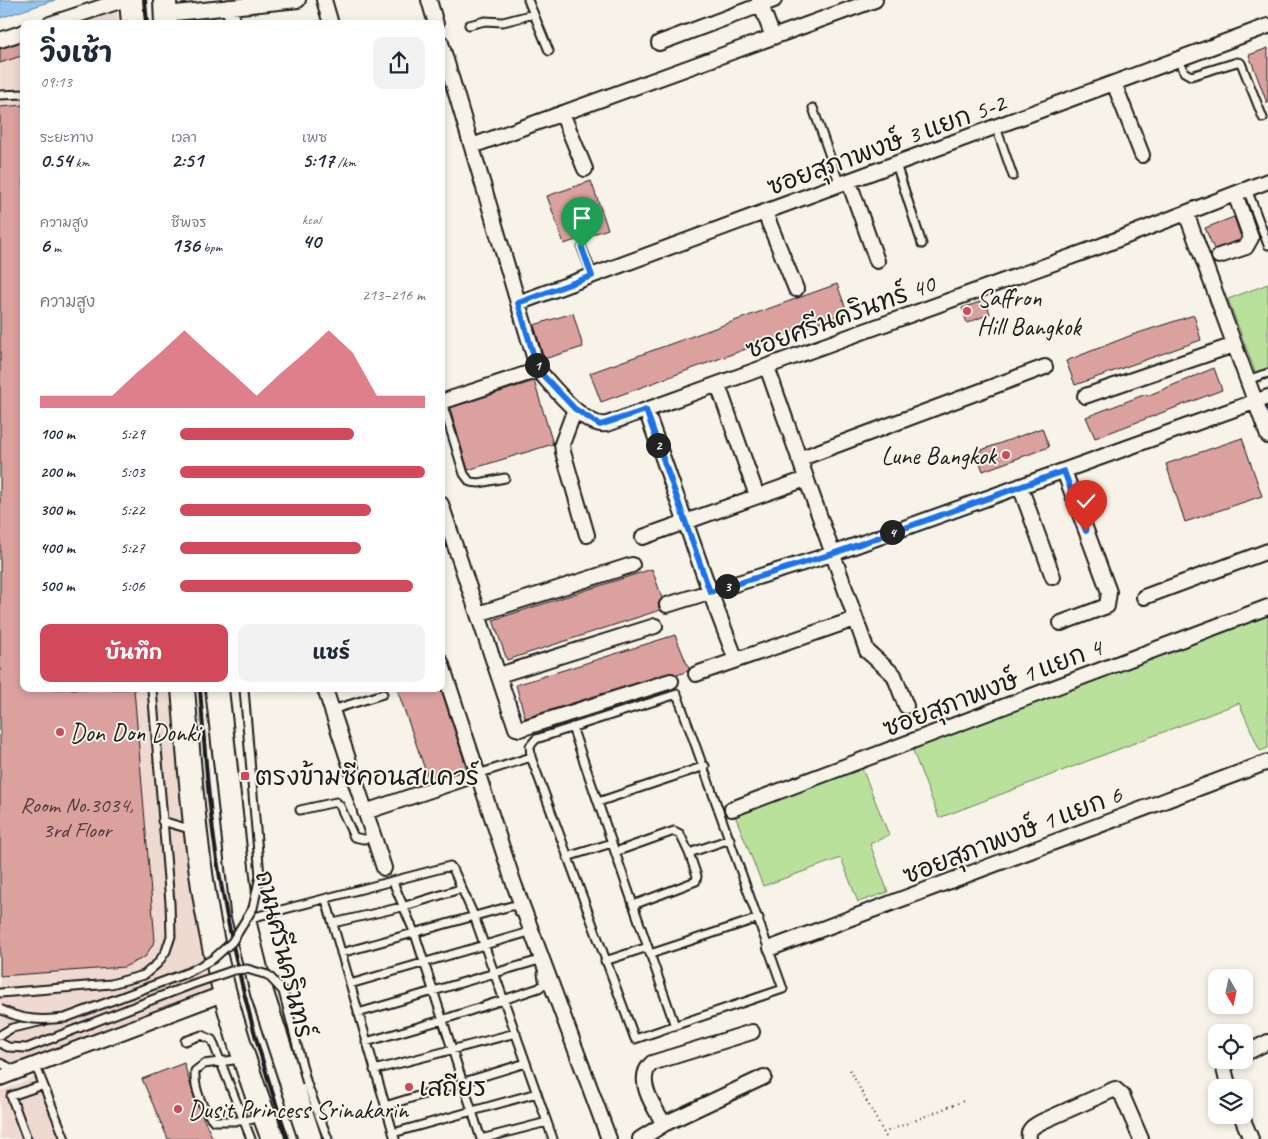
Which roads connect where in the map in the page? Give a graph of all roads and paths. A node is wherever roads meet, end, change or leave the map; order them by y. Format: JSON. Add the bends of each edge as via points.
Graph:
{"nodes":[{"id":1,"x":123,"y":0,"type":"edge"},
{"id":2,"x":131,"y":0,"type":"edge"},
{"id":3,"x":298,"y":0,"type":"edge"},
{"id":4,"x":324,"y":0,"type":"edge"},
{"id":5,"x":429,"y":0,"type":"edge"},
{"id":6,"x":528,"y":0,"type":"edge"},
{"id":7,"x":774,"y":0,"type":"edge"},
{"id":8,"x":872,"y":0,"type":"edge"},
{"id":9,"x":760,"y":2,"type":"edge"},
{"id":10,"x":229,"y":7,"type":"junction"},
{"id":11,"x":166,"y":13,"type":"edge"},
{"id":12,"x":534,"y":14,"type":"junction"},
{"id":13,"x":62,"y":20,"type":"edge"},
{"id":14,"x":133,"y":20,"type":"edge"},
{"id":15,"x":233,"y":20,"type":"edge"},
{"id":16,"x":330,"y":20,"type":"edge"},
{"id":17,"x":435,"y":20,"type":"edge"},
{"id":18,"x":469,"y":25,"type":"dead end"},
{"id":19,"x":1268,"y":26,"type":"edge"},
{"id":20,"x":20,"y":33,"type":"edge"},
{"id":21,"x":773,"y":37,"type":"junction"},
{"id":22,"x":0,"y":40,"type":"edge"},
{"id":23,"x":659,"y":44,"type":"dead end"},
{"id":24,"x":549,"y":52,"type":"dead end"},
{"id":25,"x":445,"y":56,"type":"edge"},
{"id":26,"x":1179,"y":59,"type":"junction"},
{"id":27,"x":1114,"y":84,"type":"junction"},
{"id":28,"x":20,"y":94,"type":"edge"},
{"id":29,"x":0,"y":95,"type":"edge"},
{"id":30,"x":813,"y":108,"type":"dead end"},
{"id":31,"x":562,"y":113,"type":"junction"},
{"id":32,"x":1263,"y":118,"type":"dead end"},
{"id":33,"x":996,"y":128,"type":"junction"},
{"id":34,"x":472,"y":146,"type":"junction"},
{"id":35,"x":1142,"y":155,"type":"dead end"},
{"id":36,"x":896,"y":164,"type":"junction"},
{"id":37,"x":585,"y":169,"type":"dead end"},
{"id":38,"x":1013,"y":176,"type":"dead end"},
{"id":39,"x":1268,"y":181,"type":"edge"},
{"id":40,"x":844,"y":184,"type":"junction"},
{"id":41,"x":1241,"y":192,"type":"junction"},
{"id":42,"x":765,"y":213,"type":"junction"},
{"id":43,"x":1186,"y":213,"type":"junction"},
{"id":44,"x":922,"y":244,"type":"dead end"},
{"id":45,"x":1268,"y":245,"type":"edge"},
{"id":46,"x":582,"y":248,"type":"dead end"},
{"id":47,"x":1219,"y":256,"type":"dead end"},
{"id":48,"x":877,"y":261,"type":"dead end"},
{"id":49,"x":592,"y":276,"type":"junction"},
{"id":50,"x":796,"y":289,"type":"dead end"},
{"id":51,"x":518,"y":303,"type":"junction"},
{"id":52,"x":1234,"y":345,"type":"junction"},
{"id":53,"x":767,"y":366,"type":"junction"},
{"id":54,"x":1044,"y":367,"type":"dead end"},
{"id":55,"x":538,"y":370,"type":"junction"},
{"id":56,"x":1268,"y":372,"type":"edge"},
{"id":57,"x":1247,"y":380,"type":"junction"},
{"id":58,"x":718,"y":385,"type":"junction"},
{"id":59,"x":1085,"y":396,"type":"dead end"},
{"id":60,"x":445,"y":399,"type":"edge"},
{"id":61,"x":1262,"y":400,"type":"edge"},
{"id":62,"x":575,"y":409,"type":"junction"},
{"id":63,"x":445,"y":410,"type":"edge"},
{"id":64,"x":646,"y":410,"type":"junction"},
{"id":65,"x":1268,"y":436,"type":"edge"},
{"id":66,"x":799,"y":459,"type":"junction"},
{"id":67,"x":1064,"y":471,"type":"junction"},
{"id":68,"x":505,"y":478,"type":"dead end"},
{"id":69,"x":806,"y":479,"type":"junction"},
{"id":70,"x":1020,"y":486,"type":"junction"},
{"id":71,"x":758,"y":496,"type":"junction"},
{"id":72,"x":445,"y":516,"type":"edge"},
{"id":73,"x":685,"y":521,"type":"junction"},
{"id":74,"x":587,"y":535,"type":"dead end"},
{"id":75,"x":643,"y":537,"type":"dead end"},
{"id":76,"x":1268,"y":551,"type":"edge"},
{"id":77,"x":832,"y":554,"type":"junction"},
{"id":78,"x":632,"y":565,"type":"dead end"},
{"id":79,"x":1054,"y":577,"type":"dead end"},
{"id":80,"x":710,"y":592,"type":"junction"},
{"id":81,"x":1144,"y":597,"type":"dead end"},
{"id":82,"x":667,"y":605,"type":"dead end"},
{"id":83,"x":1268,"y":607,"type":"edge"},
{"id":84,"x":478,"y":614,"type":"junction"},
{"id":85,"x":855,"y":618,"type":"junction"},
{"id":86,"x":1061,"y":623,"type":"dead end"},
{"id":87,"x":656,"y":626,"type":"dead end"},
{"id":88,"x":736,"y":660,"type":"junction"},
{"id":89,"x":445,"y":674,"type":"edge"},
{"id":90,"x":696,"y":674,"type":"dead end"},
{"id":91,"x":499,"y":675,"type":"junction"},
{"id":92,"x":671,"y":681,"type":"dead end"},
{"id":93,"x":152,"y":692,"type":"edge"},
{"id":94,"x":183,"y":692,"type":"edge"},
{"id":95,"x":217,"y":692,"type":"edge"},
{"id":96,"x":244,"y":692,"type":"edge"},
{"id":97,"x":326,"y":692,"type":"edge"},
{"id":98,"x":383,"y":694,"type":"dead end"},
{"id":99,"x":906,"y":706,"type":"dead end"},
{"id":100,"x":332,"y":710,"type":"junction"},
{"id":101,"x":572,"y":728,"type":"junction"},
{"id":102,"x":531,"y":758,"type":"junction"},
{"id":103,"x":1268,"y":762,"type":"edge"},
{"id":104,"x":705,"y":766,"type":"junction"},
{"id":105,"x":478,"y":774,"type":"junction"},
{"id":106,"x":598,"y":802,"type":"junction"},
{"id":107,"x":732,"y":809,"type":"dead end"},
{"id":108,"x":300,"y":810,"type":"dead end"},
{"id":109,"x":364,"y":812,"type":"junction"},
{"id":110,"x":162,"y":821,"type":"junction"},
{"id":111,"x":195,"y":831,"type":"junction"},
{"id":112,"x":373,"y":838,"type":"junction"},
{"id":113,"x":730,"y":839,"type":"junction"},
{"id":114,"x":612,"y":842,"type":"junction"},
{"id":115,"x":615,"y":852,"type":"junction"},
{"id":116,"x":689,"y":853,"type":"junction"},
{"id":117,"x":567,"y":857,"type":"junction"},
{"id":118,"x":384,"y":868,"type":"dead end"},
{"id":119,"x":393,"y":882,"type":"junction"},
{"id":120,"x":460,"y":889,"type":"junction"},
{"id":121,"x":326,"y":900,"type":"junction"},
{"id":122,"x":633,"y":905,"type":"junction"},
{"id":123,"x":402,"y":907,"type":"junction"},
{"id":124,"x":474,"y":916,"type":"junction"},
{"id":125,"x":759,"y":918,"type":"junction"},
{"id":126,"x":243,"y":920,"type":"junction"},
{"id":127,"x":333,"y":923,"type":"junction"},
{"id":128,"x":526,"y":933,"type":"junction"},
{"id":129,"x":414,"y":934,"type":"junction"},
{"id":130,"x":484,"y":946,"type":"junction"},
{"id":131,"x":770,"y":948,"type":"junction"},
{"id":132,"x":649,"y":951,"type":"junction"},
{"id":133,"x":341,"y":953,"type":"junction"},
{"id":134,"x":423,"y":961,"type":"junction"},
{"id":135,"x":536,"y":961,"type":"junction"},
{"id":136,"x":605,"y":961,"type":"junction"},
{"id":137,"x":494,"y":974,"type":"junction"},
{"id":138,"x":350,"y":984,"type":"junction"},
{"id":139,"x":433,"y":992,"type":"junction"},
{"id":140,"x":0,"y":993,"type":"edge"},
{"id":141,"x":225,"y":993,"type":"junction"},
{"id":142,"x":504,"y":1001,"type":"junction"},
{"id":143,"x":0,"y":1009,"type":"edge"},
{"id":144,"x":358,"y":1013,"type":"junction"},
{"id":145,"x":44,"y":1020,"type":"junction"},
{"id":146,"x":442,"y":1020,"type":"junction"},
{"id":147,"x":675,"y":1026,"type":"junction"},
{"id":148,"x":752,"y":1032,"type":"dead end"},
{"id":149,"x":516,"y":1033,"type":"junction"},
{"id":150,"x":0,"y":1035,"type":"edge"},
{"id":151,"x":185,"y":1041,"type":"dead end"},
{"id":152,"x":366,"y":1042,"type":"junction"},
{"id":153,"x":0,"y":1043,"type":"edge"},
{"id":154,"x":1266,"y":1043,"type":"edge"},
{"id":155,"x":452,"y":1049,"type":"junction"},
{"id":156,"x":1253,"y":1050,"type":"edge"},
{"id":157,"x":233,"y":1060,"type":"junction"},
{"id":158,"x":0,"y":1063,"type":"edge"},
{"id":159,"x":526,"y":1063,"type":"junction"},
{"id":160,"x":35,"y":1064,"type":"junction"},
{"id":161,"x":374,"y":1070,"type":"junction"},
{"id":162,"x":850,"y":1070,"type":"dead end"},
{"id":163,"x":18,"y":1071,"type":"junction"},
{"id":164,"x":764,"y":1076,"type":"dead end"},
{"id":165,"x":0,"y":1078,"type":"edge"},
{"id":166,"x":463,"y":1083,"type":"junction"},
{"id":167,"x":43,"y":1085,"type":"junction"},
{"id":168,"x":537,"y":1093,"type":"junction"},
{"id":169,"x":966,"y":1100,"type":"dead end"},
{"id":170,"x":385,"y":1106,"type":"junction"},
{"id":171,"x":472,"y":1109,"type":"junction"},
{"id":172,"x":255,"y":1118,"type":"junction"},
{"id":173,"x":547,"y":1122,"type":"junction"},
{"id":174,"x":664,"y":1124,"type":"junction"},
{"id":175,"x":1245,"y":1124,"type":"edge"},
{"id":176,"x":883,"y":1133,"type":"junction"},
{"id":177,"x":394,"y":1136,"type":"edge"},
{"id":178,"x":27,"y":1139,"type":"edge"},
{"id":179,"x":65,"y":1139,"type":"edge"},
{"id":180,"x":251,"y":1139,"type":"edge"},
{"id":181,"x":273,"y":1139,"type":"edge"},
{"id":182,"x":310,"y":1139,"type":"edge"},
{"id":183,"x":328,"y":1139,"type":"edge"},
{"id":184,"x":481,"y":1139,"type":"edge"},
{"id":185,"x":553,"y":1139,"type":"edge"},
{"id":186,"x":608,"y":1139,"type":"edge"},
{"id":187,"x":640,"y":1139,"type":"edge"},
{"id":188,"x":887,"y":1139,"type":"edge"},
{"id":189,"x":1028,"y":1139,"type":"edge"},
{"id":190,"x":1141,"y":1139,"type":"edge"},
{"id":191,"x":1251,"y":1139,"type":"edge"}],
"edges":[{"from":1,"to":13,"type":"street"},
{"from":2,"to":14,"type":"main road"},
{"from":3,"to":10,"type":"street"},
{"from":4,"to":16,"type":"street"},
{"from":5,"to":17,"type":"street"},
{"from":6,"to":12,"type":"lane"},
{"from":7,"to":9,"type":"street"},
{"from":8,"to":21,"type":"street"},
{"from":9,"to":21,"type":"street"},
{"from":9,"to":23,"type":"street"},
{"from":10,"to":11,"type":"street"},
{"from":10,"to":15,"type":"street"},
{"from":12,"to":18,"type":"lane","via":[[503,22]]},
{"from":12,"to":24,"type":"lane"},
{"from":19,"to":26,"type":"street","name":"ซอยสุภาพงษ์ 3 แยก 5-2"},
{"from":20,"to":22,"type":"street"},
{"from":21,"to":31,"type":"street"},
{"from":25,"to":34,"type":"street"},
{"from":26,"to":27,"type":"street","name":"ซอยสุภาพงษ์ 3 แยก 5-2"},
{"from":26,"to":32,"type":"lane","via":[[1184,72],[1191,76],[1241,63]]},
{"from":27,"to":33,"type":"street","name":"ซอยสุภาพงษ์ 3 แยก 5-2"},
{"from":27,"to":35,"type":"street"},
{"from":28,"to":29,"type":"lane"},
{"from":30,"to":40,"type":"lane"},
{"from":31,"to":34,"type":"street"},
{"from":31,"to":37,"type":"street"},
{"from":33,"to":36,"type":"street","name":"ซอยสุภาพงษ์ 3 แยก 5-2"},
{"from":33,"to":38,"type":"lane"},
{"from":34,"to":51,"type":"street"},
{"from":36,"to":40,"type":"street","name":"ซอยสุภาพงษ์ 3 แยก 5-2"},
{"from":36,"to":44,"type":"lane"},
{"from":39,"to":41,"type":"street","name":"ซอยศรีนครินทร์ 40"},
{"from":40,"to":42,"type":"street","name":"ซอยสุภาพงษ์ 3 แยก 5-2"},
{"from":40,"to":48,"type":"street"},
{"from":41,"to":43,"type":"street","name":"ซอยศรีนครินทร์ 40"},
{"from":41,"to":45,"type":"lane"},
{"from":41,"to":47,"type":"street","via":[[1251,238],[1246,246]]},
{"from":42,"to":49,"type":"street","name":"ซอยสุภาพงษ์ 3 แยก 5-2"},
{"from":42,"to":50,"type":"street"},
{"from":43,"to":52,"type":"street"},
{"from":43,"to":53,"type":"street","name":"ซอยศรีนครินทร์ 40"},
{"from":46,"to":49,"type":"lane"},
{"from":49,"to":51,"type":"street","name":"ซอยสุภาพงษ์ 3 แยก 5-2"},
{"from":51,"to":55,"type":"street"},
{"from":52,"to":57,"type":"street"},
{"from":52,"to":59,"type":"street"},
{"from":53,"to":58,"type":"street","name":"ซอยศรีนครินทร์ 40"},
{"from":53,"to":66,"type":"street"},
{"from":54,"to":66,"type":"street"},
{"from":55,"to":60,"type":"street"},
{"from":55,"to":62,"type":"street","name":"ซอยศรีนครินทร์ 40"},
{"from":56,"to":57,"type":"lane"},
{"from":57,"to":61,"type":"street"},
{"from":58,"to":64,"type":"street","name":"ซอยศรีนครินทร์ 40"},
{"from":58,"to":71,"type":"street"},
{"from":61,"to":65,"type":"street"},
{"from":61,"to":67,"type":"street"},
{"from":62,"to":64,"type":"street","name":"ซอยศรีนครินทร์ 40","via":[[600,425]]},
{"from":62,"to":74,"type":"street","via":[[562,444]]},
{"from":63,"to":68,"type":"lane","via":[[464,474],[470,482]]},
{"from":64,"to":73,"type":"street"},
{"from":66,"to":69,"type":"street"},
{"from":67,"to":70,"type":"street"},
{"from":67,"to":86,"type":"street","via":[[1110,592],[1107,606]]},
{"from":69,"to":71,"type":"street"},
{"from":69,"to":77,"type":"street"},
{"from":70,"to":77,"type":"street"},
{"from":70,"to":79,"type":"street"},
{"from":71,"to":73,"type":"street"},
{"from":72,"to":84,"type":"street"},
{"from":73,"to":75,"type":"street"},
{"from":73,"to":80,"type":"street"},
{"from":76,"to":81,"type":"street"},
{"from":77,"to":80,"type":"street"},
{"from":77,"to":85,"type":"street"},
{"from":78,"to":84,"type":"street"},
{"from":80,"to":82,"type":"street"},
{"from":80,"to":88,"type":"street"},
{"from":83,"to":107,"type":"street","name":"ซอยสุภาพงษ์ 1 แยก 4"},
{"from":84,"to":91,"type":"street"},
{"from":85,"to":88,"type":"street"},
{"from":85,"to":99,"type":"street","via":[[867,651],[894,675]]},
{"from":87,"to":91,"type":"street"},
{"from":88,"to":90,"type":"street"},
{"from":89,"to":105,"type":"street"},
{"from":91,"to":92,"type":"street","via":[[513,723],[520,729]]},
{"from":93,"to":110,"type":"lane"},
{"from":94,"to":111,"type":"main road"},
{"from":95,"to":126,"type":"main road","name":"ถนนศรีนครินทร์"},
{"from":96,"to":145,"type":"lane","bridge":true,"via":[[260,876],[254,908],[232,942],[213,959],[189,972],[65,1018]]},
{"from":97,"to":100,"type":"street"},
{"from":98,"to":100,"type":"lane"},
{"from":100,"to":109,"type":"street"},
{"from":101,"to":102,"type":"lane","via":[[534,741],[530,746]]},
{"from":101,"to":104,"type":"lane","via":[[676,694]]},
{"from":101,"to":106,"type":"lane"},
{"from":102,"to":105,"type":"lane"},
{"from":102,"to":117,"type":"lane"},
{"from":103,"to":131,"type":"street","name":"ซอยสุภาพงษ์ 1 แยก 6"},
{"from":104,"to":106,"type":"lane"},
{"from":104,"to":113,"type":"lane"},
{"from":105,"to":109,"type":"street"},
{"from":105,"to":186,"type":"street","via":[[514,884]]},
{"from":106,"to":114,"type":"lane"},
{"from":108,"to":112,"type":"lane","via":[[336,802],[354,836]]},
{"from":109,"to":112,"type":"street"},
{"from":110,"to":111,"type":"lane"},
{"from":110,"to":140,"type":"lane","via":[[170,936],[158,963],[144,975],[124,982]]},
{"from":111,"to":141,"type":"main road"},
{"from":112,"to":118,"type":"street"},
{"from":113,"to":116,"type":"lane"},
{"from":113,"to":125,"type":"lane"},
{"from":114,"to":115,"type":"lane"},
{"from":114,"to":117,"type":"lane"},
{"from":115,"to":116,"type":"lane","via":[[675,831],[682,836]]},
{"from":115,"to":122,"type":"lane"},
{"from":116,"to":122,"type":"lane","via":[[696,881]]},
{"from":117,"to":136,"type":"lane"},
{"from":119,"to":120,"type":"lane","via":[[450,866]]},
{"from":119,"to":121,"type":"lane"},
{"from":119,"to":123,"type":"lane"},
{"from":120,"to":123,"type":"lane"},
{"from":120,"to":124,"type":"lane"},
{"from":121,"to":126,"type":"lane"},
{"from":121,"to":127,"type":"lane"},
{"from":122,"to":132,"type":"lane"},
{"from":123,"to":127,"type":"lane"},
{"from":123,"to":129,"type":"lane"},
{"from":124,"to":128,"type":"lane","via":[[516,906]]},
{"from":124,"to":129,"type":"lane"},
{"from":124,"to":130,"type":"lane"},
{"from":125,"to":131,"type":"lane"},
{"from":125,"to":132,"type":"lane"},
{"from":126,"to":182,"type":"main road","name":"ถนนศรีนครินทร์","via":[[262,993]]},
{"from":127,"to":133,"type":"lane"},
{"from":128,"to":130,"type":"lane"},
{"from":128,"to":135,"type":"lane"},
{"from":129,"to":133,"type":"lane"},
{"from":129,"to":134,"type":"lane"},
{"from":130,"to":134,"type":"lane"},
{"from":130,"to":137,"type":"lane"},
{"from":131,"to":147,"type":"lane","via":[[783,990]]},
{"from":132,"to":136,"type":"lane"},
{"from":132,"to":147,"type":"lane"},
{"from":133,"to":138,"type":"lane"},
{"from":134,"to":138,"type":"lane"},
{"from":134,"to":139,"type":"lane"},
{"from":135,"to":137,"type":"lane"},
{"from":135,"to":142,"type":"lane","via":[[544,984]]},
{"from":136,"to":147,"type":"lane","via":[[634,1039]]},
{"from":137,"to":139,"type":"lane"},
{"from":137,"to":142,"type":"lane"},
{"from":138,"to":144,"type":"lane"},
{"from":139,"to":144,"type":"lane"},
{"from":139,"to":146,"type":"lane"},
{"from":141,"to":157,"type":"main road"},
{"from":141,"to":160,"type":"street"},
{"from":142,"to":146,"type":"lane"},
{"from":142,"to":149,"type":"lane"},
{"from":143,"to":145,"type":"lane","bridge":true,"via":[[16,1017]]},
{"from":144,"to":152,"type":"lane"},
{"from":145,"to":150,"type":"lane","via":[[12,1028]]},
{"from":146,"to":152,"type":"lane"},
{"from":146,"to":155,"type":"lane"},
{"from":148,"to":174,"type":"street","via":[[652,1063],[645,1069],[643,1078]]},
{"from":149,"to":155,"type":"lane"},
{"from":149,"to":159,"type":"lane"},
{"from":151,"to":157,"type":"lane","via":[[202,1035]]},
{"from":152,"to":161,"type":"lane"},
{"from":153,"to":183,"type":"lane","bridge":true,"via":[[27,1048],[234,970],[247,969],[268,975],[283,991],[307,1084]]},
{"from":154,"to":156,"type":"street"},
{"from":155,"to":161,"type":"lane"},
{"from":155,"to":166,"type":"lane"},
{"from":157,"to":172,"type":"main road"},
{"from":157,"to":172,"type":"lane","via":[[204,1064],[195,1071],[194,1084],[214,1121]]},
{"from":158,"to":163,"type":"lane"},
{"from":159,"to":166,"type":"lane"},
{"from":159,"to":168,"type":"lane"},
{"from":160,"to":163,"type":"street"},
{"from":160,"to":167,"type":"lane"},
{"from":161,"to":170,"type":"lane"},
{"from":162,"to":176,"type":"path"},
{"from":163,"to":165,"type":"street"},
{"from":164,"to":174,"type":"street"},
{"from":166,"to":170,"type":"lane"},
{"from":166,"to":171,"type":"lane"},
{"from":167,"to":178,"type":"lane","via":[[11,1096]]},
{"from":167,"to":179,"type":"lane"},
{"from":168,"to":171,"type":"lane"},
{"from":168,"to":173,"type":"lane"},
{"from":169,"to":176,"type":"path"},
{"from":170,"to":177,"type":"lane"},
{"from":171,"to":177,"type":"lane"},
{"from":171,"to":184,"type":"lane"},
{"from":172,"to":180,"type":"lane"},
{"from":172,"to":181,"type":"main road"},
{"from":173,"to":184,"type":"lane"},
{"from":173,"to":185,"type":"lane"},
{"from":174,"to":187,"type":"street"},
{"from":175,"to":191,"type":"street"},
{"from":176,"to":188,"type":"path"},
{"from":189,"to":190,"type":"street","via":[[1031,1128],[1115,1089],[1122,1095]]}]}
